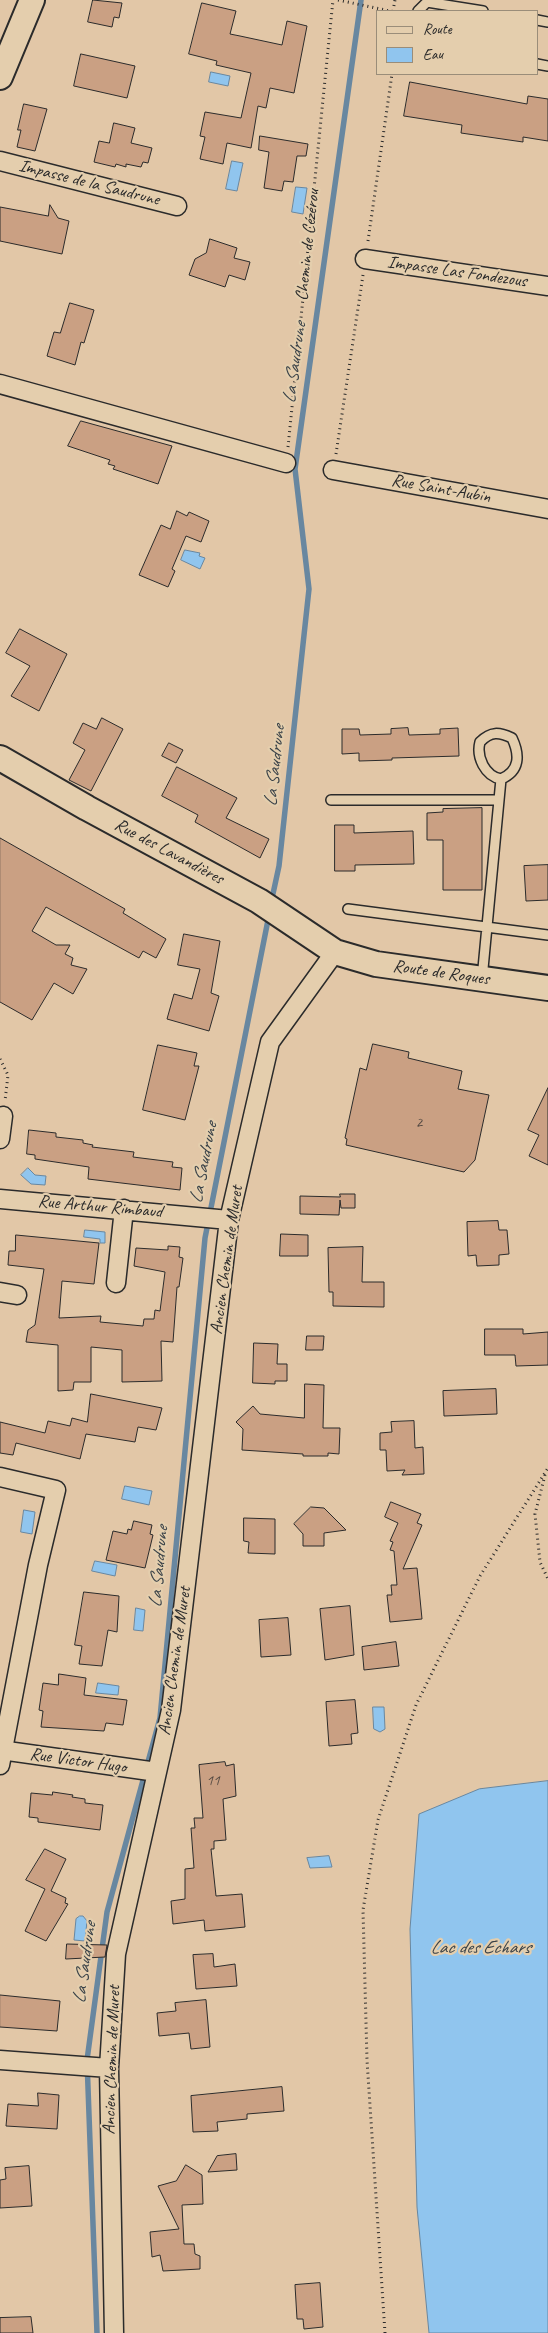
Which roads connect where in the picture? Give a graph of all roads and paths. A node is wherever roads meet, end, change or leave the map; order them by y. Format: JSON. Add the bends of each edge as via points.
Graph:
{"nodes":[{"id":1,"x":32,"y":0,"type":"edge"},
{"id":2,"x":333,"y":0,"type":"edge"},
{"id":3,"x":338,"y":0,"type":"edge"},
{"id":4,"x":387,"y":10,"type":"edge"},
{"id":5,"x":419,"y":10,"type":"edge"},
{"id":6,"x":477,"y":10,"type":"edge"},
{"id":7,"x":0,"y":77,"type":"edge"},
{"id":8,"x":0,"y":161,"type":"edge"},
{"id":9,"x":177,"y":206,"type":"dead end"},
{"id":10,"x":365,"y":259,"type":"dead end"},
{"id":11,"x":548,"y":286,"type":"edge"},
{"id":12,"x":0,"y":384,"type":"edge"},
{"id":13,"x":286,"y":463,"type":"joint"},
{"id":14,"x":333,"y":470,"type":"dead end"},
{"id":15,"x":548,"y":509,"type":"edge"},
{"id":16,"x":0,"y":758,"type":"edge"},
{"id":17,"x":501,"y":779,"type":"junction"},
{"id":18,"x":332,"y":800,"type":"dead end"},
{"id":19,"x":499,"y":800,"type":"junction"},
{"id":20,"x":348,"y":909,"type":"dead end"},
{"id":21,"x":488,"y":928,"type":"junction"},
{"id":22,"x":548,"y":935,"type":"edge"},
{"id":23,"x":335,"y":952,"type":"junction"},
{"id":24,"x":482,"y":979,"type":"junction"},
{"id":25,"x":548,"y":988,"type":"edge"},
{"id":26,"x":0,"y":1059,"type":"edge"},
{"id":27,"x":3,"y":1116,"type":"joint"},
{"id":28,"x":0,"y":1139,"type":"edge"},
{"id":29,"x":0,"y":1199,"type":"edge"},
{"id":30,"x":124,"y":1209,"type":"junction"},
{"id":31,"x":229,"y":1220,"type":"junction"},
{"id":32,"x":116,"y":1283,"type":"dead end"},
{"id":33,"x":548,"y":1469,"type":"edge"},
{"id":34,"x":0,"y":1477,"type":"edge"},
{"id":35,"x":548,"y":1579,"type":"edge"},
{"id":36,"x":1,"y":1755,"type":"edge"},
{"id":37,"x":157,"y":1772,"type":"junction"},
{"id":38,"x":0,"y":2060,"type":"edge"},
{"id":39,"x":102,"y":2068,"type":"junction"},
{"id":40,"x":114,"y":2333,"type":"edge"},
{"id":41,"x":385,"y":2333,"type":"edge"}],
"edges":[{"from":1,"to":7,"type":"street"},
{"from":2,"to":13,"type":"path","name":"Chemin de Cézérou"},
{"from":3,"to":4,"type":"path"},
{"from":5,"to":6,"type":"lane","via":[[427,2]]},
{"from":8,"to":9,"type":"street","name":"Impasse de la Saudrune"},
{"from":10,"to":11,"type":"street","name":"Impasse Las Fondezous"},
{"from":12,"to":13,"type":"street"},
{"from":14,"to":15,"type":"street","name":"Rue Saint-Aubin"},
{"from":16,"to":23,"type":"street","name":"Rue des Lavandières","via":[[252,897]]},
{"from":17,"to":17,"type":"lane","via":[[509,776],[518,759],[512,738],[494,733],[480,742],[479,758],[493,776]]},
{"from":17,"to":19,"type":"lane"},
{"from":18,"to":19,"type":"lane"},
{"from":19,"to":21,"type":"lane"},
{"from":20,"to":21,"type":"lane"},
{"from":21,"to":22,"type":"lane"},
{"from":21,"to":24,"type":"lane"},
{"from":23,"to":24,"type":"street","name":"Route de Roques","via":[[376,964]]},
{"from":23,"to":31,"type":"street","name":"Ancien Chemin de Muret","via":[[270,1042]]},
{"from":24,"to":25,"type":"street","name":"Route de Roques"},
{"from":26,"to":27,"type":"path","via":[[8,1075]]},
{"from":27,"to":28,"type":"street"},
{"from":29,"to":30,"type":"street","name":"Rue Arthur Rimbaud"},
{"from":30,"to":31,"type":"street","name":"Rue Arthur Rimbaud"},
{"from":30,"to":32,"type":"street"},
{"from":31,"to":37,"type":"street","name":"Ancien Chemin de Muret","via":[[171,1710]]},
{"from":33,"to":35,"type":"path","via":[[534,1514],[540,1562]]},
{"from":33,"to":41,"type":"path","via":[[480,1576],[416,1705],[378,1820],[363,1910],[367,2060]]},
{"from":34,"to":36,"type":"street","via":[[56,1490]]},
{"from":36,"to":37,"type":"street","name":"Rue Victor Hugo"},
{"from":37,"to":39,"type":"street","name":"Ancien Chemin de Muret","via":[[116,1954]]},
{"from":38,"to":39,"type":"street"},
{"from":39,"to":40,"type":"street","name":"Ancien Chemin de Muret"}]}
